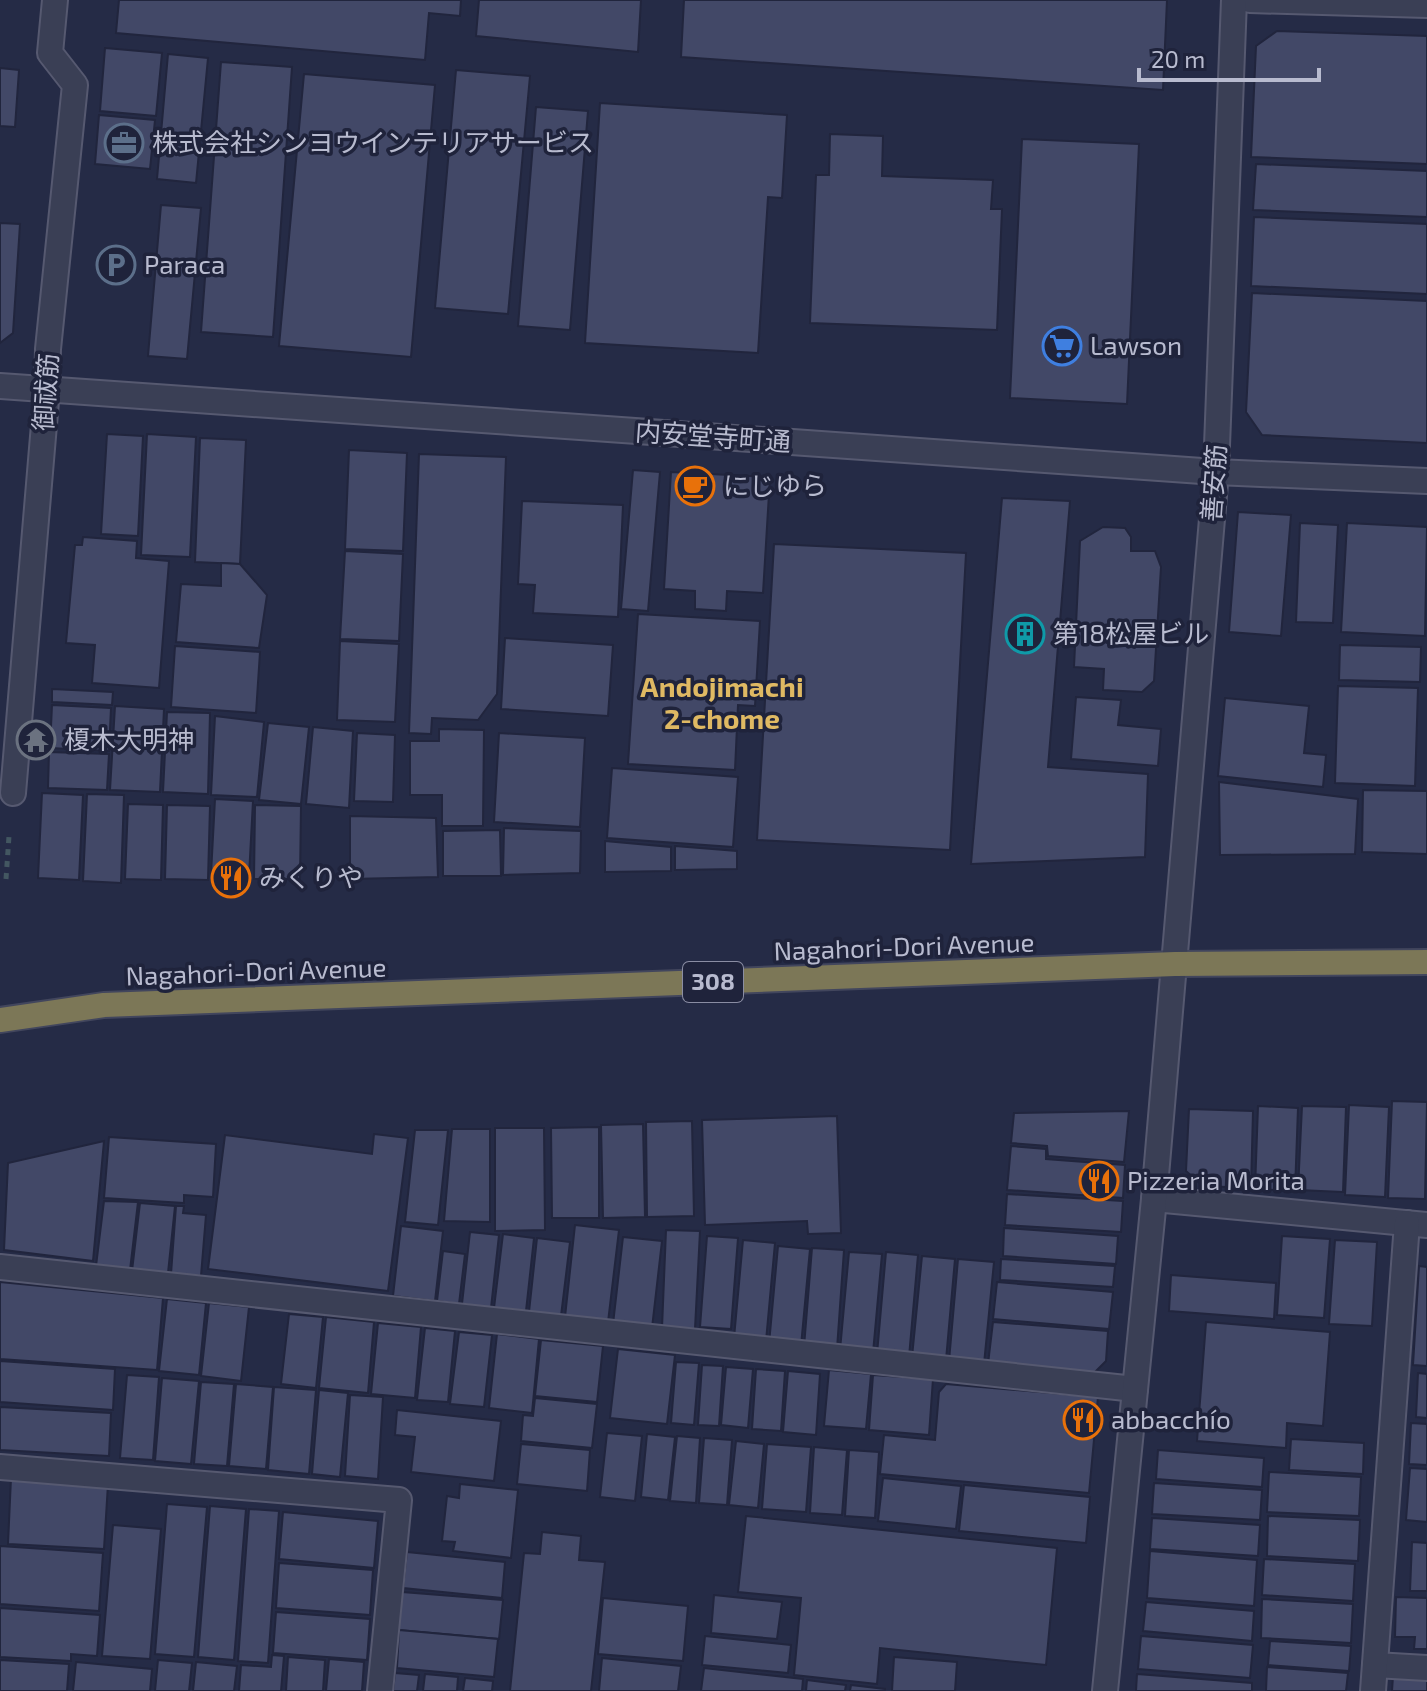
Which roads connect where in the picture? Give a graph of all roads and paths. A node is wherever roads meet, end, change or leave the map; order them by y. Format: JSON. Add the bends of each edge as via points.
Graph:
{"nodes":[{"id":1,"x":55,"y":0,"type":"edge"},
{"id":2,"x":1234,"y":0,"type":"edge"},
{"id":3,"x":1250,"y":0,"type":"edge"},
{"id":4,"x":1427,"y":5,"type":"edge"},
{"id":5,"x":0,"y":386,"type":"edge"},
{"id":6,"x":47,"y":389,"type":"junction"},
{"id":7,"x":1216,"y":472,"type":"junction"},
{"id":8,"x":1427,"y":481,"type":"edge"},
{"id":9,"x":13,"y":793,"type":"dead end"},
{"id":10,"x":1427,"y":962,"type":"edge"},
{"id":11,"x":1175,"y":964,"type":"junction"},
{"id":12,"x":0,"y":1020,"type":"edge"},
{"id":13,"x":1154,"y":1199,"type":"junction"},
{"id":14,"x":1417,"y":1224,"type":"edge"},
{"id":15,"x":0,"y":1267,"type":"edge"},
{"id":16,"x":1135,"y":1389,"type":"junction"},
{"id":17,"x":0,"y":1467,"type":"edge"},
{"id":18,"x":1375,"y":1665,"type":"junction"},
{"id":19,"x":1427,"y":1668,"type":"edge"},
{"id":20,"x":380,"y":1691,"type":"edge"},
{"id":21,"x":1105,"y":1691,"type":"edge"},
{"id":22,"x":1373,"y":1691,"type":"edge"}],
"edges":[{"from":1,"to":6,"type":"street","name":"御祓筋","via":[[50,53],[75,85]]},
{"from":2,"to":7,"type":"street","name":"善安筋"},
{"from":3,"to":4,"type":"street"},
{"from":5,"to":6,"type":"street","name":"内安堂寺町通"},
{"from":6,"to":7,"type":"street","name":"内安堂寺町通"},
{"from":6,"to":9,"type":"street","name":"御祓筋"},
{"from":7,"to":8,"type":"street","name":"内安堂寺町通"},
{"from":7,"to":11,"type":"street","name":"善安筋"},
{"from":10,"to":11,"type":"highway","name":"Nagahori-Dori Avenue","number":"308"},
{"from":11,"to":12,"type":"highway","name":"Nagahori-Dori Avenue","number":"308","via":[[104,1005]]},
{"from":11,"to":13,"type":"street","name":"善安筋"},
{"from":13,"to":14,"type":"street"},
{"from":13,"to":16,"type":"street","name":"善安筋"},
{"from":14,"to":18,"type":"street"},
{"from":15,"to":16,"type":"street"},
{"from":16,"to":21,"type":"street","name":"善安筋"},
{"from":17,"to":20,"type":"street","via":[[399,1500]]},
{"from":18,"to":19,"type":"street"},
{"from":18,"to":22,"type":"street"}]}
